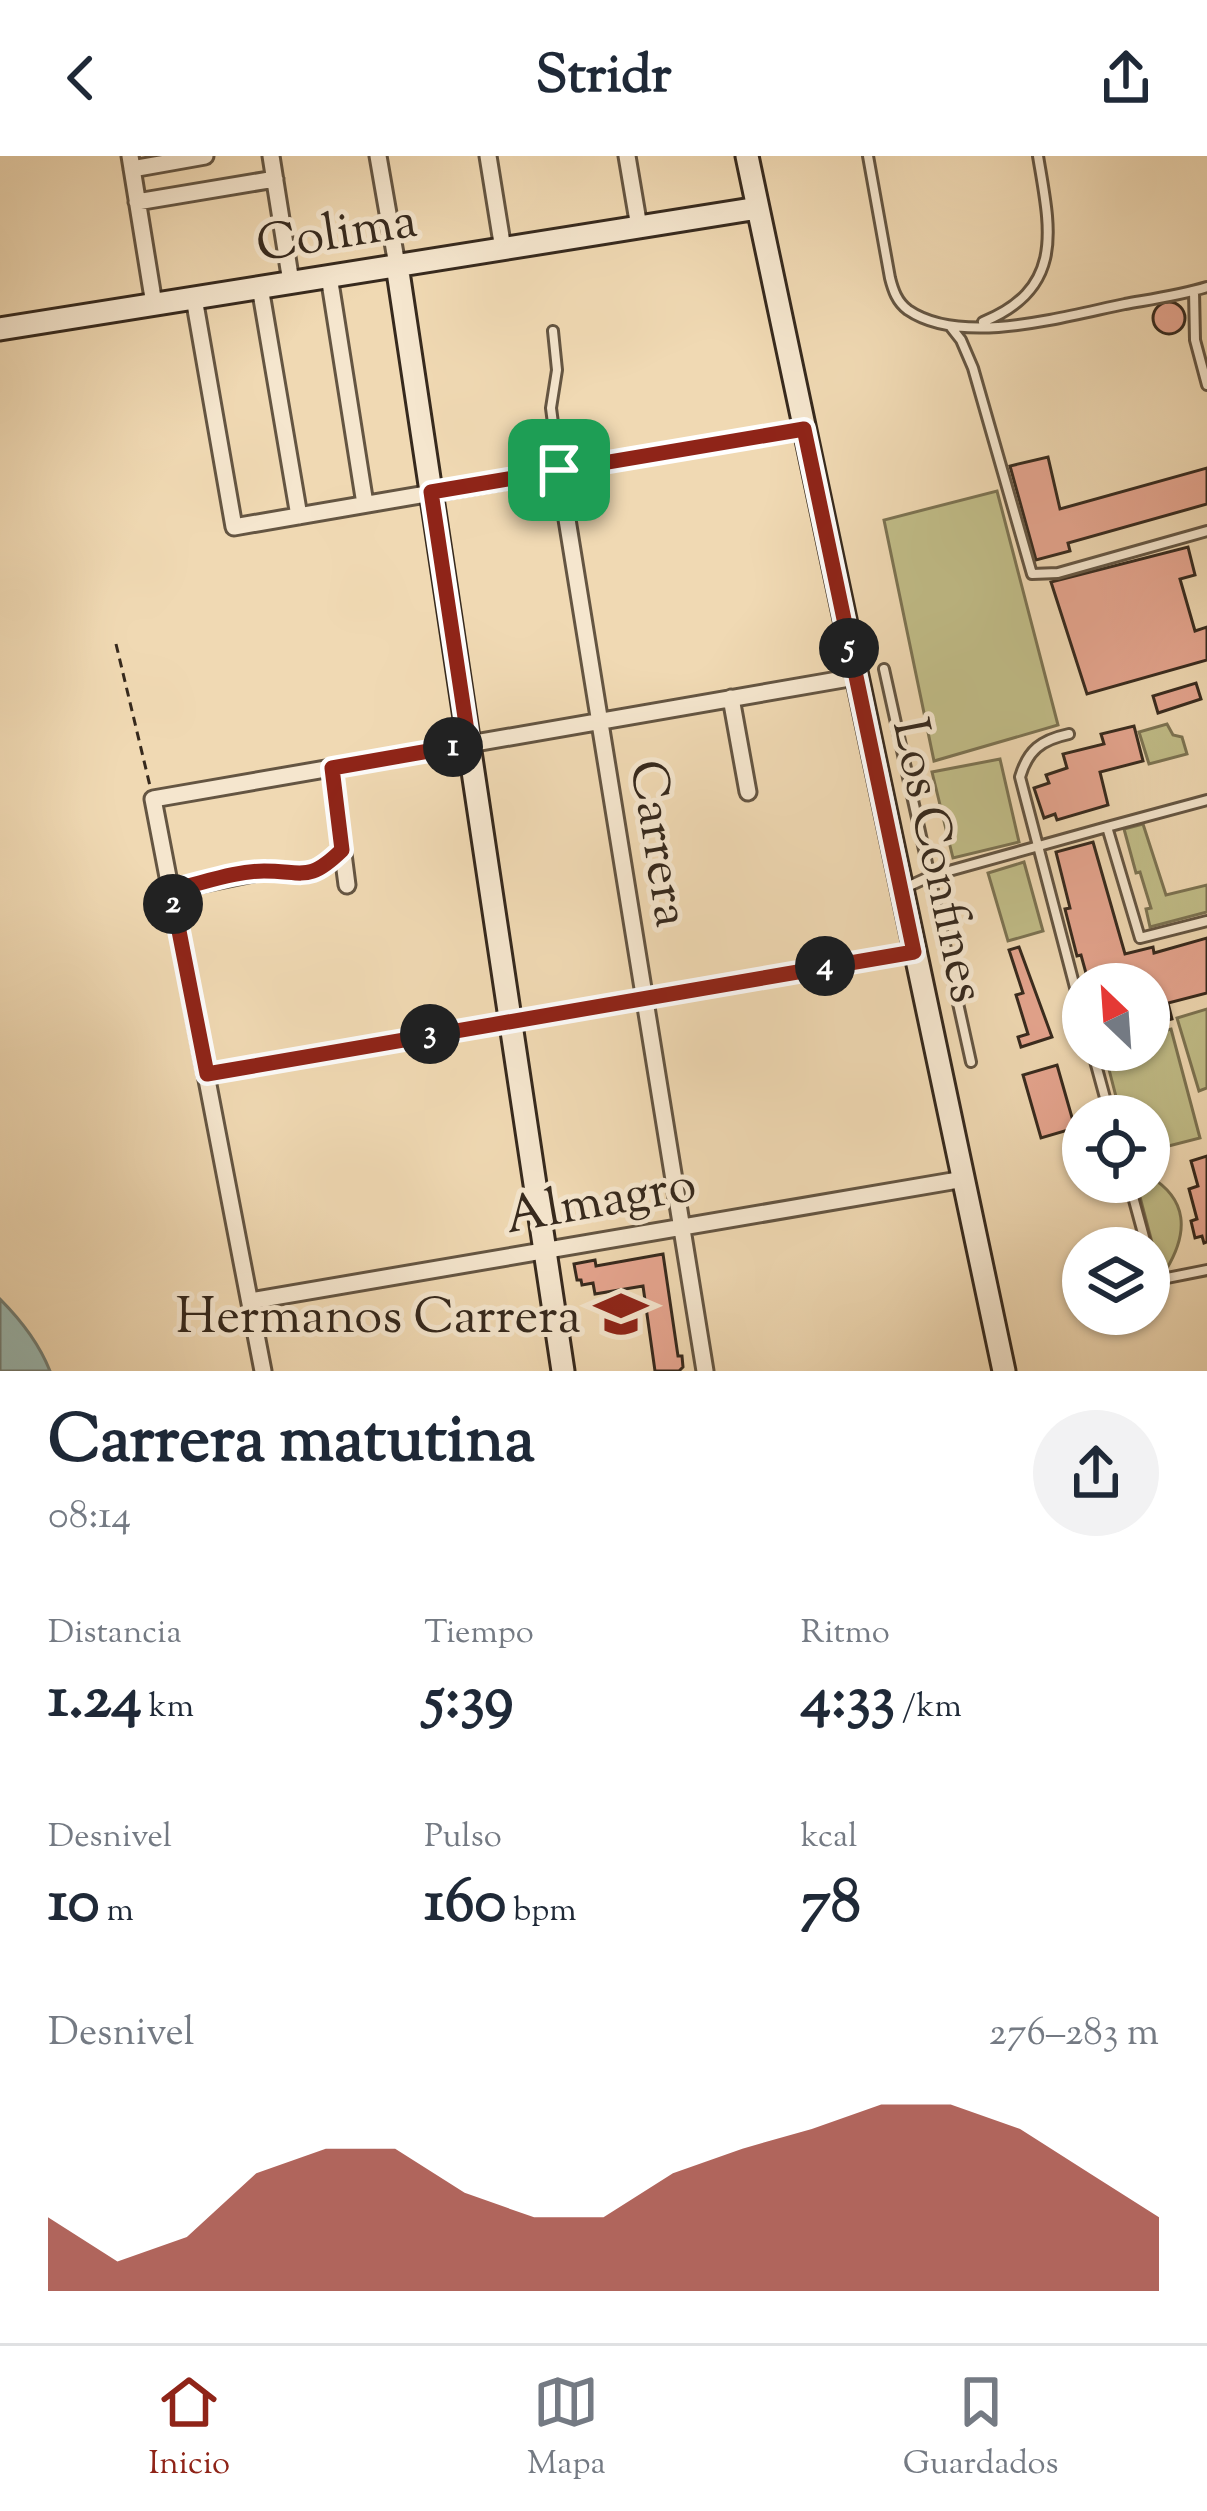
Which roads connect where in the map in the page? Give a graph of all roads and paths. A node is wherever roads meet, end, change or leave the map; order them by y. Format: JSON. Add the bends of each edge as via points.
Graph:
{"nodes":[{"id":1,"x":205,"y":156,"type":"edge"},
{"id":2,"x":271,"y":156,"type":"edge"},
{"id":3,"x":378,"y":156,"type":"edge"},
{"id":4,"x":488,"y":156,"type":"edge"},
{"id":5,"x":627,"y":156,"type":"edge"},
{"id":6,"x":747,"y":156,"type":"edge"},
{"id":7,"x":868,"y":156,"type":"edge"},
{"id":8,"x":1038,"y":156,"type":"edge"},
{"id":9,"x":131,"y":163,"type":"edge"},
{"id":10,"x":274,"y":179,"type":"junction"},
{"id":11,"x":137,"y":202,"type":"junction"},
{"id":12,"x":758,"y":208,"type":"junction"},
{"id":13,"x":639,"y":227,"type":"junction"},
{"id":14,"x":503,"y":248,"type":"junction"},
{"id":15,"x":398,"y":266,"type":"junction"},
{"id":16,"x":329,"y":276,"type":"junction"},
{"id":17,"x":291,"y":282,"type":"junction"},
{"id":18,"x":260,"y":287,"type":"junction"},
{"id":19,"x":1207,"y":287,"type":"edge"},
{"id":20,"x":1194,"y":291,"type":"junction"},
{"id":21,"x":194,"y":298,"type":"junction"},
{"id":22,"x":154,"y":304,"type":"junction"},
{"id":23,"x":949,"y":325,"type":"junction"},
{"id":24,"x":976,"y":325,"type":"junction"},
{"id":25,"x":0,"y":329,"type":"edge"},
{"id":26,"x":553,"y":331,"type":"dead end"},
{"id":27,"x":1207,"y":385,"type":"edge"},
{"id":28,"x":804,"y":429,"type":"junction"},
{"id":29,"x":559,"y":470,"type":"junction"},
{"id":30,"x":431,"y":492,"type":"junction"},
{"id":31,"x":365,"y":504,"type":"junction"},
{"id":32,"x":298,"y":515,"type":"junction"},
{"id":33,"x":1207,"y":530,"type":"edge"},
{"id":34,"x":116,"y":644,"type":"dead end"},
{"id":35,"x":884,"y":669,"type":"dead end"},
{"id":36,"x":855,"y":677,"type":"junction"},
{"id":37,"x":731,"y":698,"type":"junction"},
{"id":38,"x":600,"y":721,"type":"junction"},
{"id":39,"x":1070,"y":734,"type":"dead end"},
{"id":40,"x":469,"y":744,"type":"junction"},
{"id":41,"x":332,"y":768,"type":"junction"},
{"id":42,"x":748,"y":792,"type":"dead end"},
{"id":43,"x":153,"y":799,"type":"junction"},
{"id":44,"x":1207,"y":800,"type":"edge"},
{"id":45,"x":1107,"y":827,"type":"junction"},
{"id":46,"x":1036,"y":849,"type":"junction"},
{"id":47,"x":342,"y":850,"type":"junction"},
{"id":48,"x":267,"y":870,"type":"joint"},
{"id":49,"x":931,"y":876,"type":"junction"},
{"id":50,"x":346,"y":885,"type":"dead end"},
{"id":51,"x":171,"y":890,"type":"junction"},
{"id":52,"x":900,"y":890,"type":"junction"},
{"id":53,"x":1207,"y":921,"type":"edge"},
{"id":54,"x":914,"y":952,"type":"junction"},
{"id":55,"x":1068,"y":963,"type":"edge"},
{"id":56,"x":644,"y":996,"type":"junction"},
{"id":57,"x":510,"y":1019,"type":"junction"},
{"id":58,"x":970,"y":1062,"type":"dead end"},
{"id":59,"x":207,"y":1074,"type":"junction"},
{"id":60,"x":964,"y":1179,"type":"junction"},
{"id":61,"x":682,"y":1227,"type":"junction"},
{"id":62,"x":545,"y":1250,"type":"junction"},
{"id":63,"x":1207,"y":1270,"type":"edge"},
{"id":64,"x":1170,"y":1277,"type":"edge"},
{"id":65,"x":250,"y":1300,"type":"junction"},
{"id":66,"x":263,"y":1371,"type":"edge"},
{"id":67,"x":563,"y":1371,"type":"edge"},
{"id":68,"x":705,"y":1371,"type":"edge"},
{"id":69,"x":1004,"y":1371,"type":"edge"}],
"edges":[{"from":1,"to":9,"type":"street"},
{"from":2,"to":10,"type":"street"},
{"from":3,"to":15,"type":"street"},
{"from":4,"to":14,"type":"street"},
{"from":5,"to":13,"type":"street"},
{"from":6,"to":12,"type":"main road","name":"Los Confines"},
{"from":7,"to":23,"type":"lane","via":[[896,297]]},
{"from":8,"to":24,"type":"lane","via":[[1048,257],[1020,300]]},
{"from":9,"to":11,"type":"street"},
{"from":10,"to":11,"type":"street"},
{"from":10,"to":17,"type":"street"},
{"from":11,"to":22,"type":"street"},
{"from":12,"to":13,"type":"main road","name":"Colima"},
{"from":12,"to":28,"type":"main road","name":"Los Confines"},
{"from":13,"to":14,"type":"main road","name":"Colima"},
{"from":14,"to":15,"type":"main road","name":"Colima"},
{"from":15,"to":16,"type":"main road","name":"Colima"},
{"from":15,"to":30,"type":"main road"},
{"from":16,"to":17,"type":"main road","name":"Colima"},
{"from":16,"to":31,"type":"street"},
{"from":17,"to":18,"type":"main road","name":"Colima"},
{"from":18,"to":21,"type":"main road","name":"Colima"},
{"from":18,"to":32,"type":"street"},
{"from":19,"to":20,"type":"lane"},
{"from":20,"to":24,"type":"lane","via":[[1033,323]]},
{"from":20,"to":27,"type":"lane"},
{"from":21,"to":22,"type":"main road","name":"Colima"},
{"from":21,"to":32,"type":"street","via":[[234,527]]},
{"from":22,"to":25,"type":"main road","name":"Colima"},
{"from":23,"to":24,"type":"lane"},
{"from":23,"to":33,"type":"lane","via":[[973,368],[1032,574]]},
{"from":26,"to":29,"type":"lane","via":[[550,408]]},
{"from":28,"to":29,"type":"street"},
{"from":28,"to":36,"type":"main road","name":"Los Confines"},
{"from":29,"to":30,"type":"street"},
{"from":29,"to":38,"type":"street","name":"Carrera"},
{"from":30,"to":31,"type":"street"},
{"from":30,"to":40,"type":"main road"},
{"from":31,"to":32,"type":"street"},
{"from":34,"to":43,"type":"path"},
{"from":35,"to":49,"type":"lane"},
{"from":36,"to":37,"type":"street"},
{"from":36,"to":52,"type":"main road","name":"Los Confines"},
{"from":37,"to":38,"type":"street"},
{"from":37,"to":42,"type":"street"},
{"from":38,"to":40,"type":"street"},
{"from":38,"to":56,"type":"street","name":"Carrera"},
{"from":39,"to":46,"type":"lane","via":[[1034,748],[1020,777]]},
{"from":40,"to":41,"type":"street"},
{"from":40,"to":57,"type":"main road"},
{"from":41,"to":43,"type":"street"},
{"from":41,"to":47,"type":"street"},
{"from":43,"to":51,"type":"street"},
{"from":44,"to":45,"type":"lane"},
{"from":45,"to":46,"type":"lane"},
{"from":45,"to":53,"type":"lane","via":[[1139,938]]},
{"from":46,"to":49,"type":"lane"},
{"from":46,"to":55,"type":"lane"},
{"from":47,"to":48,"type":"path","via":[[310,872]]},
{"from":47,"to":50,"type":"street"},
{"from":48,"to":51,"type":"street"},
{"from":49,"to":52,"type":"lane"},
{"from":49,"to":58,"type":"lane"},
{"from":51,"to":59,"type":"street"},
{"from":52,"to":54,"type":"main road","name":"Los Confines"},
{"from":54,"to":56,"type":"street"},
{"from":54,"to":60,"type":"main road","name":"Los Confines"},
{"from":56,"to":57,"type":"street"},
{"from":56,"to":61,"type":"street","name":"Carrera"},
{"from":57,"to":59,"type":"street"},
{"from":57,"to":62,"type":"main road"},
{"from":59,"to":65,"type":"street"},
{"from":60,"to":61,"type":"street","name":"Almagro"},
{"from":60,"to":69,"type":"main road","name":"Los Confines"},
{"from":61,"to":62,"type":"street","name":"Almagro"},
{"from":61,"to":68,"type":"street","name":"Carrera"},
{"from":62,"to":65,"type":"street","name":"Almagro"},
{"from":62,"to":67,"type":"main road"},
{"from":63,"to":64,"type":"lane"},
{"from":65,"to":66,"type":"street"}]}
